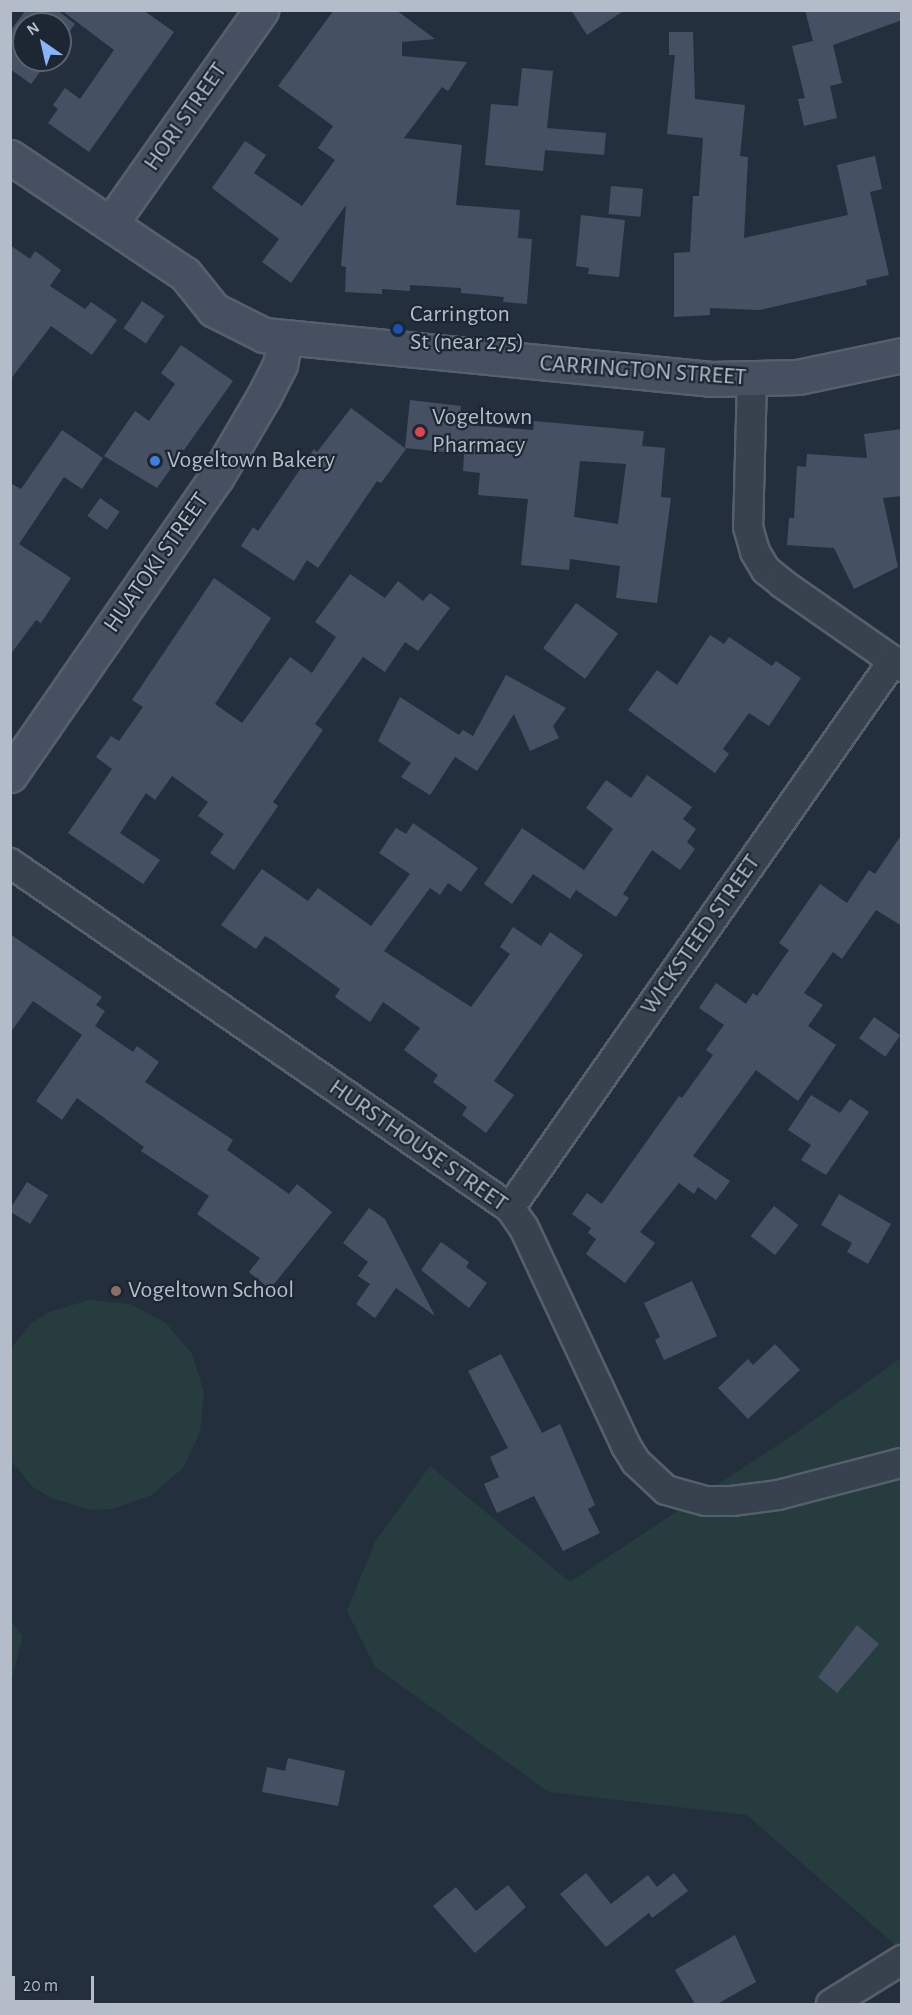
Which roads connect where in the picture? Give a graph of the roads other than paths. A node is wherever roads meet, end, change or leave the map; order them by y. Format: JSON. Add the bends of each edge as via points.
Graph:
{"nodes":[{"id":1,"x":261,"y":10,"type":"edge"},
{"id":2,"x":10,"y":157,"type":"edge"},
{"id":3,"x":111,"y":223,"type":"junction"},
{"id":4,"x":285,"y":340,"type":"junction"},
{"id":5,"x":902,"y":356,"type":"edge"},
{"id":6,"x":752,"y":380,"type":"junction"},
{"id":7,"x":897,"y":664,"type":"edge"},
{"id":8,"x":10,"y":775,"type":"edge"},
{"id":9,"x":10,"y":863,"type":"edge"},
{"id":10,"x":510,"y":1208,"type":"junction"},
{"id":11,"x":901,"y":1463,"type":"edge"},
{"id":12,"x":902,"y":1960,"type":"edge"},
{"id":13,"x":831,"y":2004,"type":"edge"}],
"edges":[{"from":1,"to":3,"type":"main road","name":"HORI STREET"},
{"from":2,"to":3,"type":"main road","name":"CARRINGTON STREET"},
{"from":3,"to":4,"type":"main road","name":"CARRINGTON STREET","via":[[184,274],[214,310],[231,321]]},
{"from":4,"to":6,"type":"main road","name":"CARRINGTON STREET"},
{"from":4,"to":8,"type":"main road","name":"HUATOKI STREET","via":[[280,363],[264,396],[216,478]]},
{"from":5,"to":6,"type":"main road","name":"CARRINGTON STREET","via":[[839,370]]},
{"from":6,"to":7,"type":"street","via":[[747,527],[755,552],[766,570],[783,584]]},
{"from":7,"to":10,"type":"street","name":"WICKSTEED STREET"},
{"from":9,"to":10,"type":"street","name":"HURSTHOUSE STREET"},
{"from":10,"to":11,"type":"street","name":"HURSTHOUSE STREET","via":[[524,1228],[626,1446],[636,1462],[666,1490],[706,1501],[778,1495]]},
{"from":12,"to":13,"type":"street"}]}
